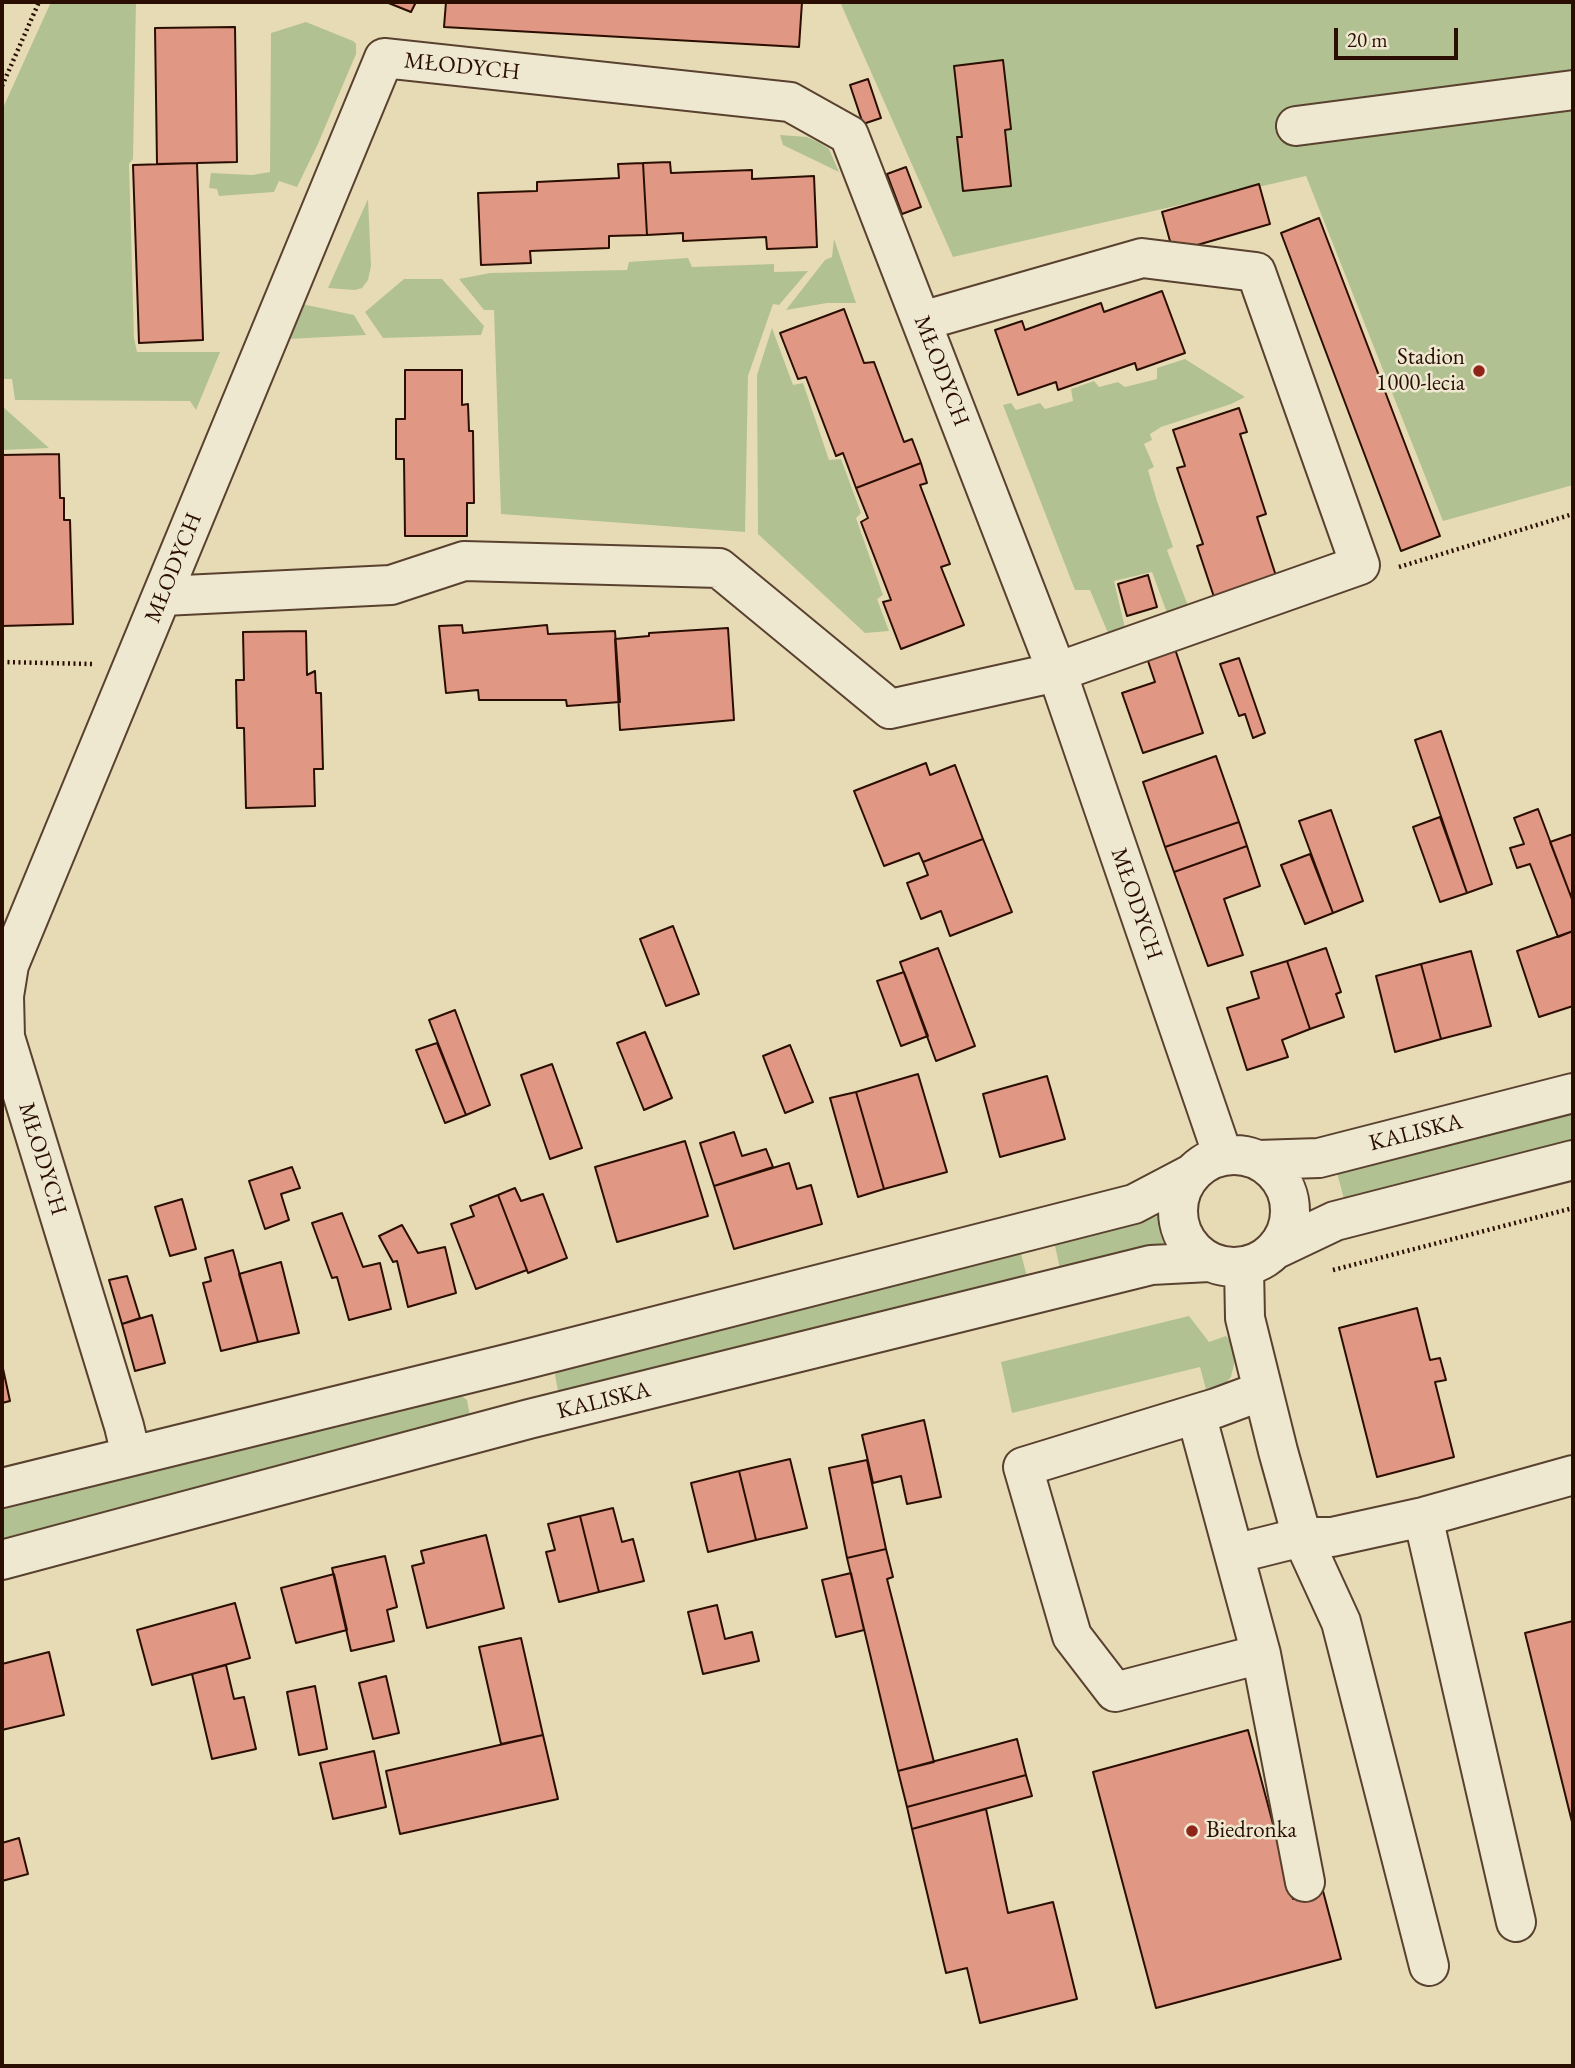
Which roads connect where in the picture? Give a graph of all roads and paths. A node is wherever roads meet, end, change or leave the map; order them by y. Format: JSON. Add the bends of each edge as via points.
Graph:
{"nodes":[{"id":1,"x":39,"y":2,"type":"edge"},
{"id":2,"x":2,"y":86,"type":"edge"},
{"id":3,"x":1573,"y":90,"type":"edge"},
{"id":4,"x":1296,"y":126,"type":"dead end"},
{"id":5,"x":922,"y":321,"type":"junction"},
{"id":6,"x":1573,"y":514,"type":"edge"},
{"id":7,"x":1360,"y":565,"type":"junction"},
{"id":8,"x":163,"y":596,"type":"junction"},
{"id":9,"x":2,"y":662,"type":"edge"},
{"id":10,"x":134,"y":664,"type":"junction"},
{"id":11,"x":1057,"y":672,"type":"junction"},
{"id":12,"x":1573,"y":1093,"type":"edge"},
{"id":13,"x":1573,"y":1160,"type":"edge"},
{"id":14,"x":1224,"y":1163,"type":"junction"},
{"id":15,"x":1573,"y":1208,"type":"edge"},
{"id":16,"x":1242,"y":1260,"type":"junction"},
{"id":17,"x":1323,"y":1272,"type":"dead end"},
{"id":18,"x":516,"y":1362,"type":"junction"},
{"id":19,"x":1262,"y":1391,"type":"junction"},
{"id":20,"x":1196,"y":1414,"type":"junction"},
{"id":21,"x":529,"y":1419,"type":"junction"},
{"id":22,"x":131,"y":1455,"type":"junction"},
{"id":23,"x":1573,"y":1475,"type":"edge"},
{"id":24,"x":2,"y":1488,"type":"edge"},
{"id":25,"x":1423,"y":1517,"type":"junction"},
{"id":26,"x":1302,"y":1537,"type":"junction"},
{"id":27,"x":1234,"y":1554,"type":"junction"},
{"id":28,"x":2,"y":1560,"type":"edge"},
{"id":29,"x":1261,"y":1654,"type":"junction"},
{"id":30,"x":1305,"y":1882,"type":"dead end"},
{"id":31,"x":1516,"y":1922,"type":"dead end"},
{"id":32,"x":1429,"y":1966,"type":"dead end"}],
"edges":[{"from":1,"to":2,"type":"path"},
{"from":3,"to":4,"type":"street"},
{"from":5,"to":7,"type":"street","via":[[1142,258],[1255,272]]},
{"from":5,"to":8,"type":"street","name":"MŁODYCH","via":[[849,135],[790,102],[384,58]]},
{"from":5,"to":11,"type":"street","name":"MŁODYCH"},
{"from":6,"to":7,"type":"path","via":[[1400,567]]},
{"from":7,"to":11,"type":"street"},
{"from":8,"to":10,"type":"street","name":"MŁODYCH"},
{"from":8,"to":11,"type":"street","via":[[391,584],[464,561],[719,568],[890,709]]},
{"from":9,"to":10,"type":"path"},
{"from":10,"to":22,"type":"street","name":"MŁODYCH","via":[[9,965],[4,996],[5,1037]]},
{"from":11,"to":14,"type":"street","name":"MŁODYCH"},
{"from":12,"to":14,"type":"street","name":"KALISKA","via":[[1319,1158]]},
{"from":13,"to":16,"type":"street","name":"KALISKA","via":[[1335,1221]]},
{"from":14,"to":16,"type":"street","via":[[1183,1187],[1178,1222],[1195,1252]]},
{"from":14,"to":16,"type":"street","via":[[1272,1171],[1289,1201],[1284,1236]]},
{"from":14,"to":18,"type":"street","name":"KALISKA","via":[[1133,1204]]},
{"from":15,"to":17,"type":"path"},
{"from":16,"to":19,"type":"street","via":[[1245,1318]]},
{"from":16,"to":21,"type":"street","name":"KALISKA","via":[[1151,1265]]},
{"from":18,"to":21,"type":"street"},
{"from":18,"to":22,"type":"street","name":"KALISKA"},
{"from":19,"to":20,"type":"street"},
{"from":19,"to":26,"type":"street"},
{"from":20,"to":27,"type":"street"},
{"from":20,"to":29,"type":"street","via":[[1023,1467],[1072,1636],[1115,1692]]},
{"from":21,"to":28,"type":"street","name":"KALISKA"},
{"from":22,"to":24,"type":"street","name":"KALISKA"},
{"from":23,"to":25,"type":"street"},
{"from":25,"to":26,"type":"street","via":[[1332,1537]]},
{"from":25,"to":31,"type":"street"},
{"from":26,"to":27,"type":"street"},
{"from":26,"to":32,"type":"street","via":[[1341,1622]]},
{"from":27,"to":29,"type":"street"},
{"from":29,"to":30,"type":"street"}]}
